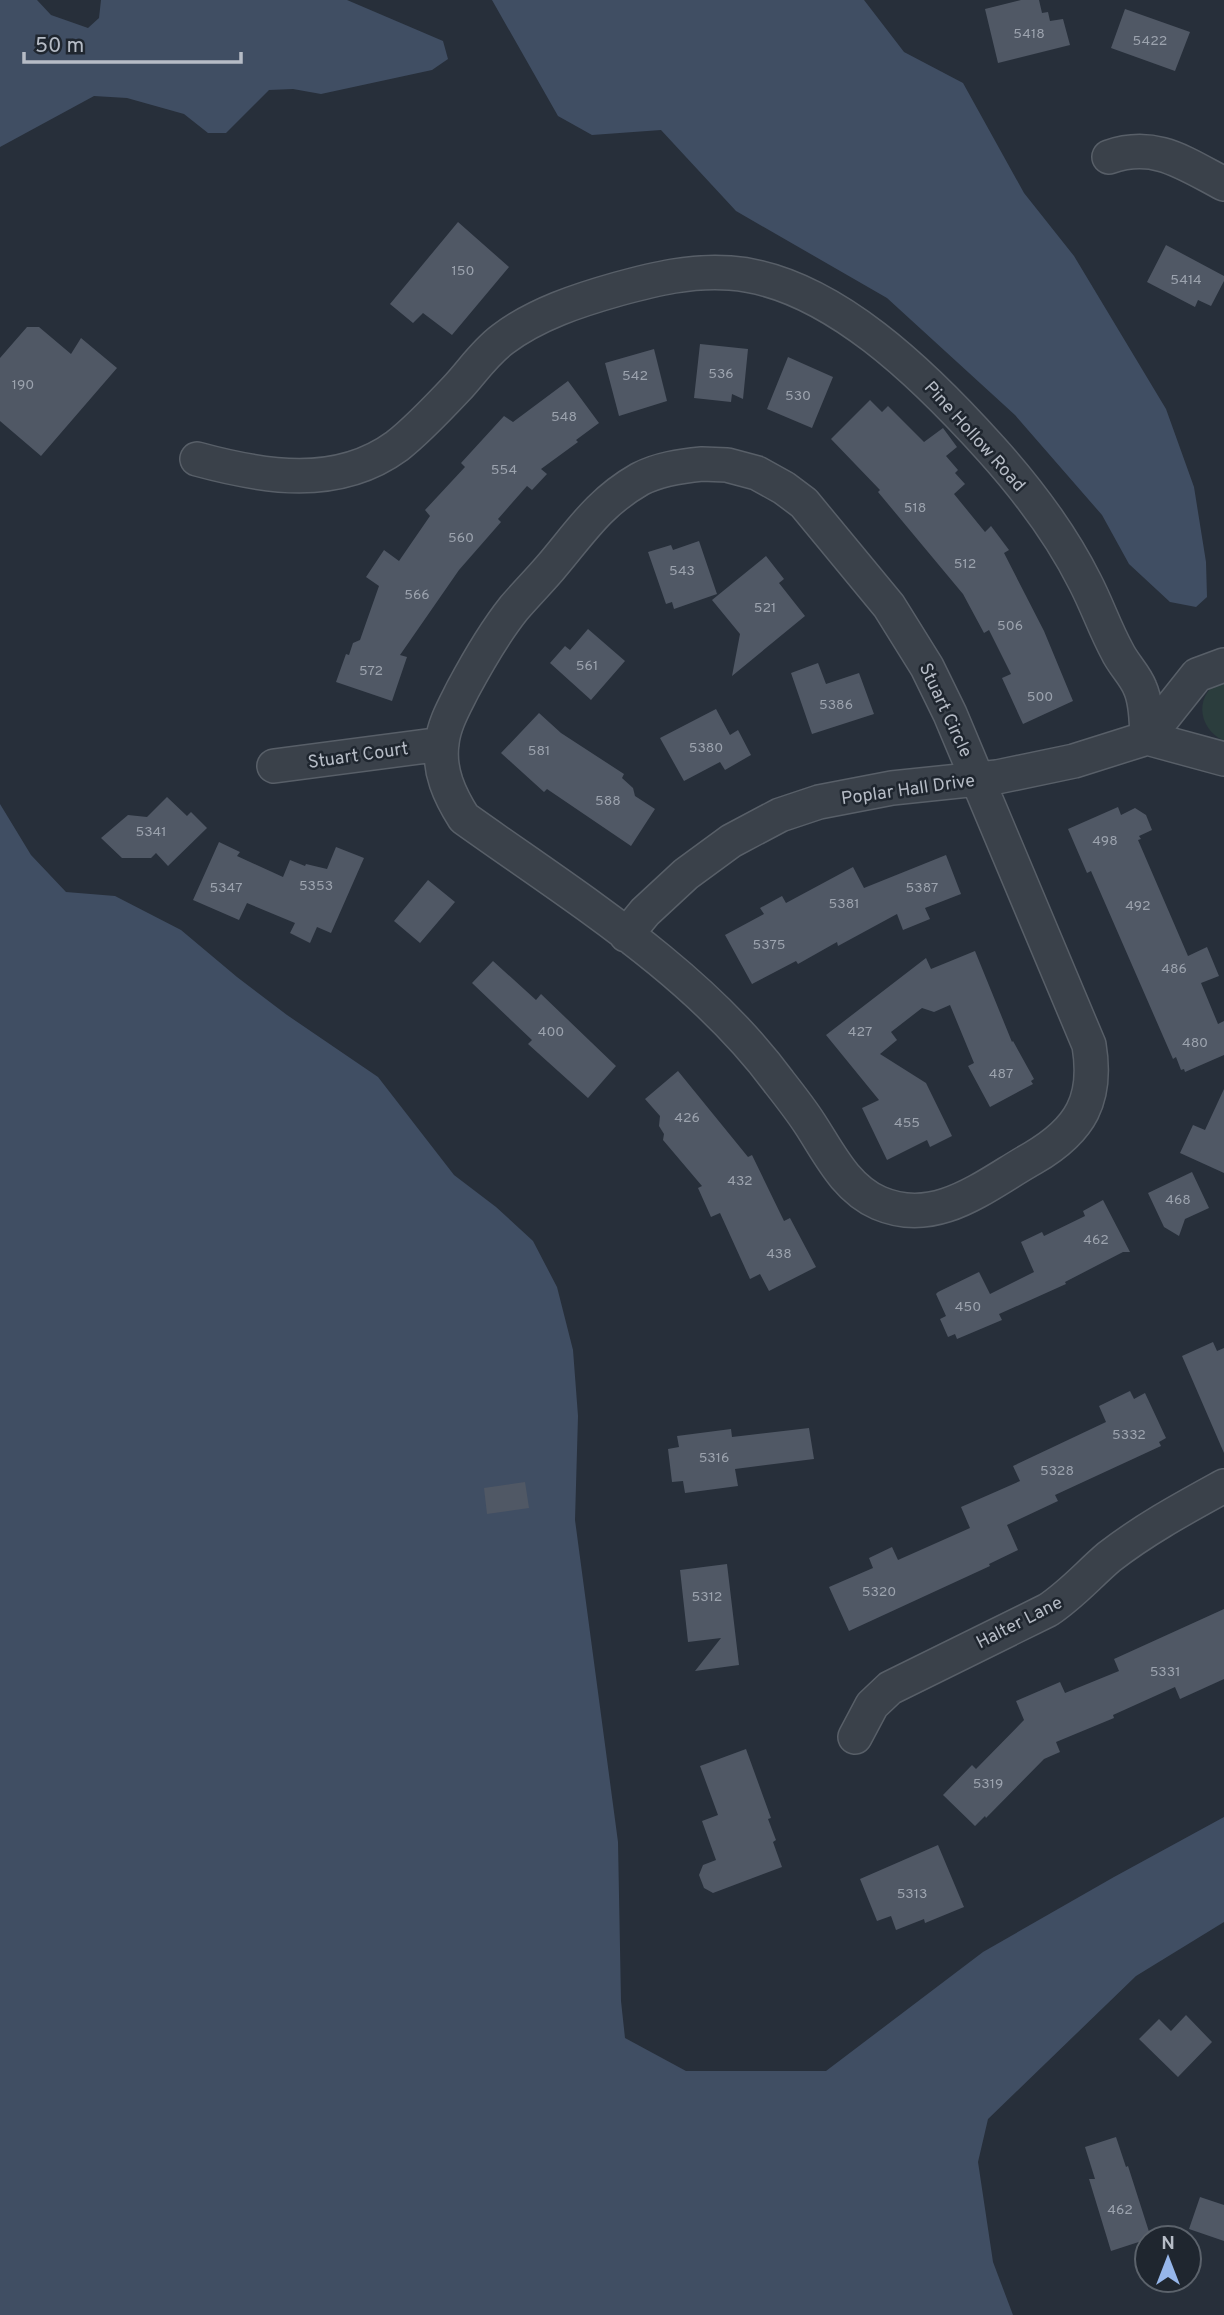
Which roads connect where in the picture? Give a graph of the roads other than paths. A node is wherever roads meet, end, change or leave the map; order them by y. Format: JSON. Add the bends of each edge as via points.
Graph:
{"nodes":[{"id":1,"x":1109,"y":157,"type":"dead end"},
{"id":2,"x":1224,"y":184,"type":"edge"},
{"id":3,"x":197,"y":459,"type":"dead end"},
{"id":4,"x":1224,"y":665,"type":"edge"},
{"id":5,"x":1147,"y":738,"type":"junction"},
{"id":6,"x":442,"y":744,"type":"junction"},
{"id":7,"x":1224,"y":759,"type":"edge"},
{"id":8,"x":274,"y":766,"type":"dead end"},
{"id":9,"x":978,"y":779,"type":"junction"},
{"id":10,"x":626,"y":935,"type":"junction"},
{"id":11,"x":1224,"y":1486,"type":"edge"},
{"id":12,"x":855,"y":1737,"type":"dead end"}],
"edges":[{"from":1,"to":2,"type":"street","via":[[1146,150],[1169,155]]},
{"from":3,"to":5,"type":"street","name":"Pine Hollow Road","via":[[245,472],[291,477],[327,475],[360,466],[397,446],[502,340],[532,320],[652,279],[732,273],[771,280],[839,314],[895,354],[949,402],[1005,464],[1053,527],[1140,687]]},
{"from":4,"to":5,"type":"street","via":[[1197,676]]},
{"from":5,"to":7,"type":"street"},
{"from":5,"to":9,"type":"street","name":"Poplar Hall Drive","via":[[1073,761]]},
{"from":6,"to":8,"type":"street","name":"Stuart Court"},
{"from":6,"to":9,"type":"street","name":"Stuart Circle","via":[[449,717],[480,657],[577,531],[642,478],[671,468],[727,465],[757,473],[804,503],[889,606],[927,667]]},
{"from":6,"to":10,"type":"street","name":"Stuart Circle","via":[[450,797],[464,818]]},
{"from":9,"to":10,"type":"street","name":"Poplar Hall Drive","via":[[892,788],[780,814],[731,841],[686,874]]},
{"from":9,"to":10,"type":"street","name":"Stuart Circle","via":[[1089,1045],[1093,1069],[1090,1094],[1078,1121],[1062,1139],[952,1205],[907,1211],[878,1202],[853,1186],[774,1074],[726,1020],[662,961]]},
{"from":11,"to":12,"type":"street","name":"Halter Lane","via":[[1150,1527],[1048,1609],[890,1688],[872,1705]]}]}
